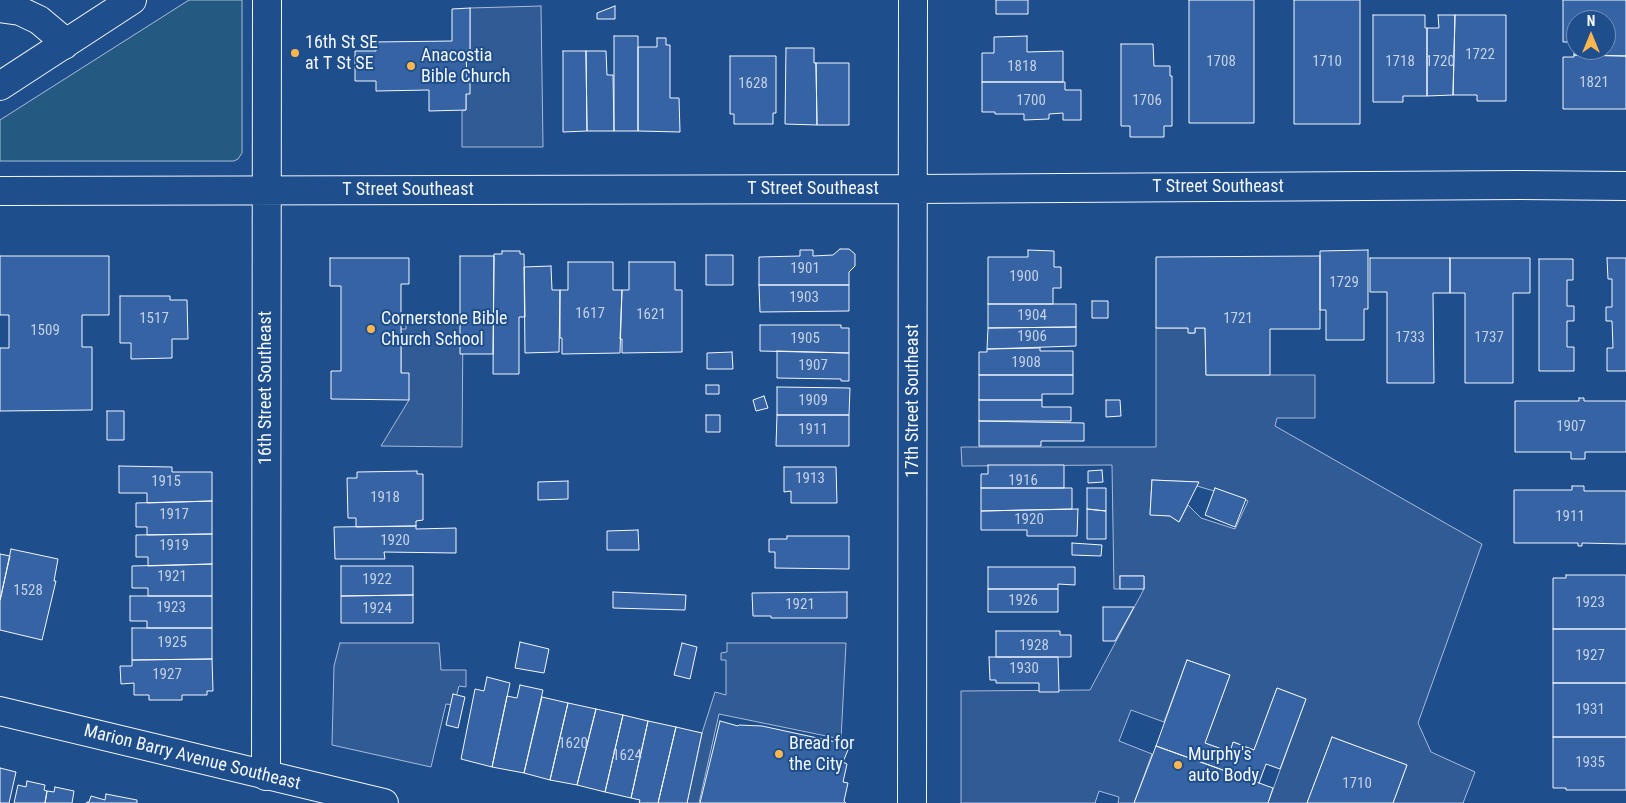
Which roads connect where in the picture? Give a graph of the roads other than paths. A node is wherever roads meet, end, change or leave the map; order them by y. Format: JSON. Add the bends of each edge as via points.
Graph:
{"nodes":[{"id":1,"x":132,"y":0,"type":"edge"},
{"id":2,"x":267,"y":0,"type":"edge"},
{"id":3,"x":913,"y":0,"type":"edge"},
{"id":4,"x":0,"y":8,"type":"edge"},
{"id":5,"x":64,"y":45,"type":"junction"},
{"id":6,"x":0,"y":86,"type":"edge"},
{"id":7,"x":1626,"y":186,"type":"edge"},
{"id":8,"x":913,"y":189,"type":"junction"},
{"id":9,"x":267,"y":190,"type":"junction"},
{"id":10,"x":0,"y":191,"type":"edge"},
{"id":11,"x":0,"y":711,"type":"edge"},
{"id":12,"x":266,"y":776,"type":"junction"},
{"id":13,"x":384,"y":803,"type":"edge"},
{"id":14,"x":912,"y":803,"type":"edge"}],
"edges":[{"from":1,"to":5,"type":"street"},
{"from":2,"to":9,"type":"street","name":"16th Street Southeast"},
{"from":3,"to":8,"type":"street","name":"17th Street Southeast"},
{"from":4,"to":5,"type":"street","via":[[39,20]]},
{"from":5,"to":6,"type":"street"},
{"from":7,"to":8,"type":"street","name":"T Street Southeast"},
{"from":8,"to":9,"type":"street","name":"T Street Southeast"},
{"from":8,"to":14,"type":"street","name":"17th Street Southeast"},
{"from":9,"to":10,"type":"street","name":"T Street Southeast"},
{"from":9,"to":12,"type":"street","name":"16th Street Southeast"},
{"from":11,"to":12,"type":"street","name":"Marion Barry Avenue Southeast"},
{"from":12,"to":13,"type":"street","name":"Marion Barry Avenue Southeast"}]}
